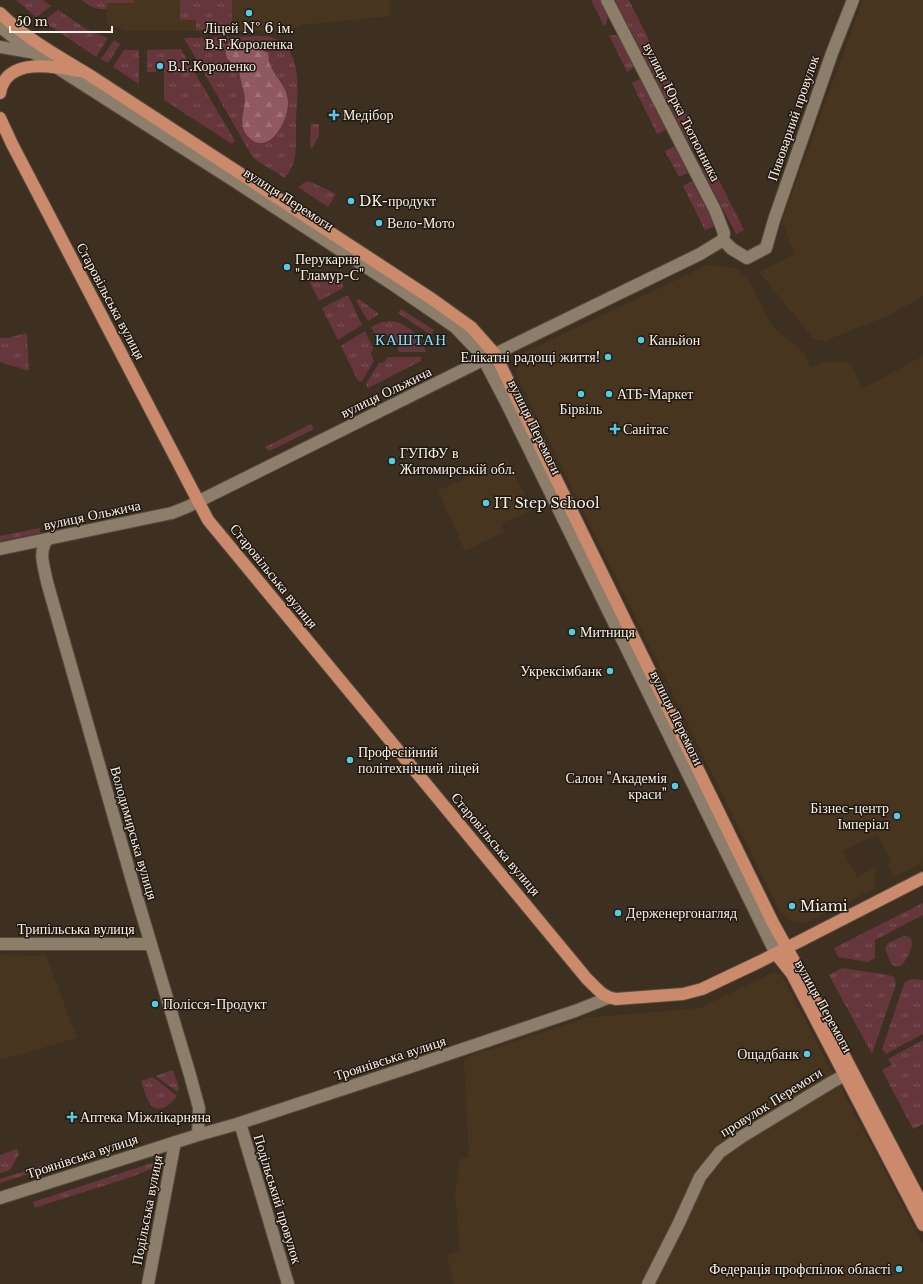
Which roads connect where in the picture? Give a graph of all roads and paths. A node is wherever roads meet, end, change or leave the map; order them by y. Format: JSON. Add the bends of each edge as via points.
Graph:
{"nodes":[{"id":1,"x":607,"y":0,"type":"edge"},
{"id":2,"x":853,"y":0,"type":"edge"},
{"id":3,"x":0,"y":13,"type":"edge"},
{"id":4,"x":0,"y":27,"type":"edge"},
{"id":5,"x":0,"y":47,"type":"edge"},
{"id":6,"x":34,"y":53,"type":"junction"},
{"id":7,"x":57,"y":67,"type":"junction"},
{"id":8,"x":86,"y":72,"type":"junction"},
{"id":9,"x":0,"y":93,"type":"edge"},
{"id":10,"x":0,"y":115,"type":"edge"},
{"id":11,"x":0,"y":118,"type":"edge"},
{"id":12,"x":723,"y":240,"type":"junction"},
{"id":13,"x":490,"y":357,"type":"junction"},
{"id":14,"x":198,"y":501,"type":"junction"},
{"id":15,"x":47,"y":540,"type":"junction"},
{"id":16,"x":0,"y":549,"type":"edge"},
{"id":17,"x":923,"y":878,"type":"edge"},
{"id":18,"x":0,"y":944,"type":"edge"},
{"id":19,"x":151,"y":944,"type":"junction"},
{"id":20,"x":781,"y":951,"type":"junction"},
{"id":21,"x":608,"y":998,"type":"junction"},
{"id":22,"x":845,"y":1075,"type":"junction"},
{"id":23,"x":240,"y":1123,"type":"junction"},
{"id":24,"x":198,"y":1135,"type":"junction"},
{"id":25,"x":175,"y":1142,"type":"junction"},
{"id":26,"x":0,"y":1198,"type":"edge"},
{"id":27,"x":923,"y":1206,"type":"edge"},
{"id":28,"x":923,"y":1225,"type":"edge"},
{"id":29,"x":148,"y":1284,"type":"edge"},
{"id":30,"x":288,"y":1284,"type":"edge"},
{"id":31,"x":648,"y":1284,"type":"edge"}],
"edges":[{"from":1,"to":12,"type":"street","name":"вулиця Юрка Тютюнника","via":[[715,210],[724,233]]},
{"from":2,"to":12,"type":"street","name":"Пивоварний провулок","via":[[766,248],[747,258]]},
{"from":3,"to":8,"type":"main road","name":"вулиця Перемоги","via":[[29,36]]},
{"from":4,"to":6,"type":"street","name":"вулиця Перемоги"},
{"from":5,"to":6,"type":"street"},
{"from":6,"to":7,"type":"street","name":"вулиця Перемоги"},
{"from":6,"to":8,"type":"street"},
{"from":7,"to":8,"type":"main road"},
{"from":7,"to":9,"type":"main road","via":[[28,67],[19,70],[5,79]]},
{"from":7,"to":13,"type":"street","name":"вулиця Перемоги","via":[[455,327]]},
{"from":8,"to":13,"type":"main road","name":"вулиця Перемоги","via":[[432,299],[471,327]]},
{"from":10,"to":11,"type":"main road"},
{"from":11,"to":14,"type":"main road","name":"Старовільська вулиця"},
{"from":12,"to":13,"type":"street","name":"вулиця Ольжича","via":[[700,254]]},
{"from":13,"to":14,"type":"street","name":"вулиця Ольжича"},
{"from":13,"to":20,"type":"street","name":"вулиця Перемоги","via":[[512,413]]},
{"from":14,"to":15,"type":"street","name":"вулиця Ольжича","via":[[172,513]]},
{"from":14,"to":21,"type":"main road","name":"Старовільська вулиця","via":[[208,520],[254,576],[587,979]]},
{"from":15,"to":16,"type":"street","name":"вулиця Ольжича"},
{"from":15,"to":19,"type":"street","name":"Володимирська вулиця","via":[[43,545],[42,556],[47,582]]},
{"from":17,"to":20,"type":"main road","name":"Троянівська вулиця"},
{"from":18,"to":19,"type":"street","name":"Трипільська вулиця"},
{"from":19,"to":24,"type":"street","name":"Володимирська вулиця","via":[[199,1108]]},
{"from":20,"to":21,"type":"main road","name":"Троянівська вулиця","via":[[702,989],[683,994]]},
{"from":20,"to":22,"type":"main road","name":"вулиця Перемоги"},
{"from":20,"to":27,"type":"main road","name":"вулиця Перемоги","via":[[823,1015]]},
{"from":21,"to":23,"type":"street","name":"Троянівська вулиця","via":[[576,1011]]},
{"from":22,"to":28,"type":"main road","name":"вулиця Перемоги"},
{"from":22,"to":31,"type":"street","name":"провулок Перемоги","via":[[720,1152],[700,1177]]},
{"from":23,"to":24,"type":"street","name":"Троянівська вулиця"},
{"from":23,"to":30,"type":"street","name":"Подільський провулок"},
{"from":24,"to":25,"type":"street","name":"Троянівська вулиця"},
{"from":25,"to":26,"type":"street","name":"Троянівська вулиця"},
{"from":25,"to":29,"type":"street","name":"Подільська вулиця"}]}
